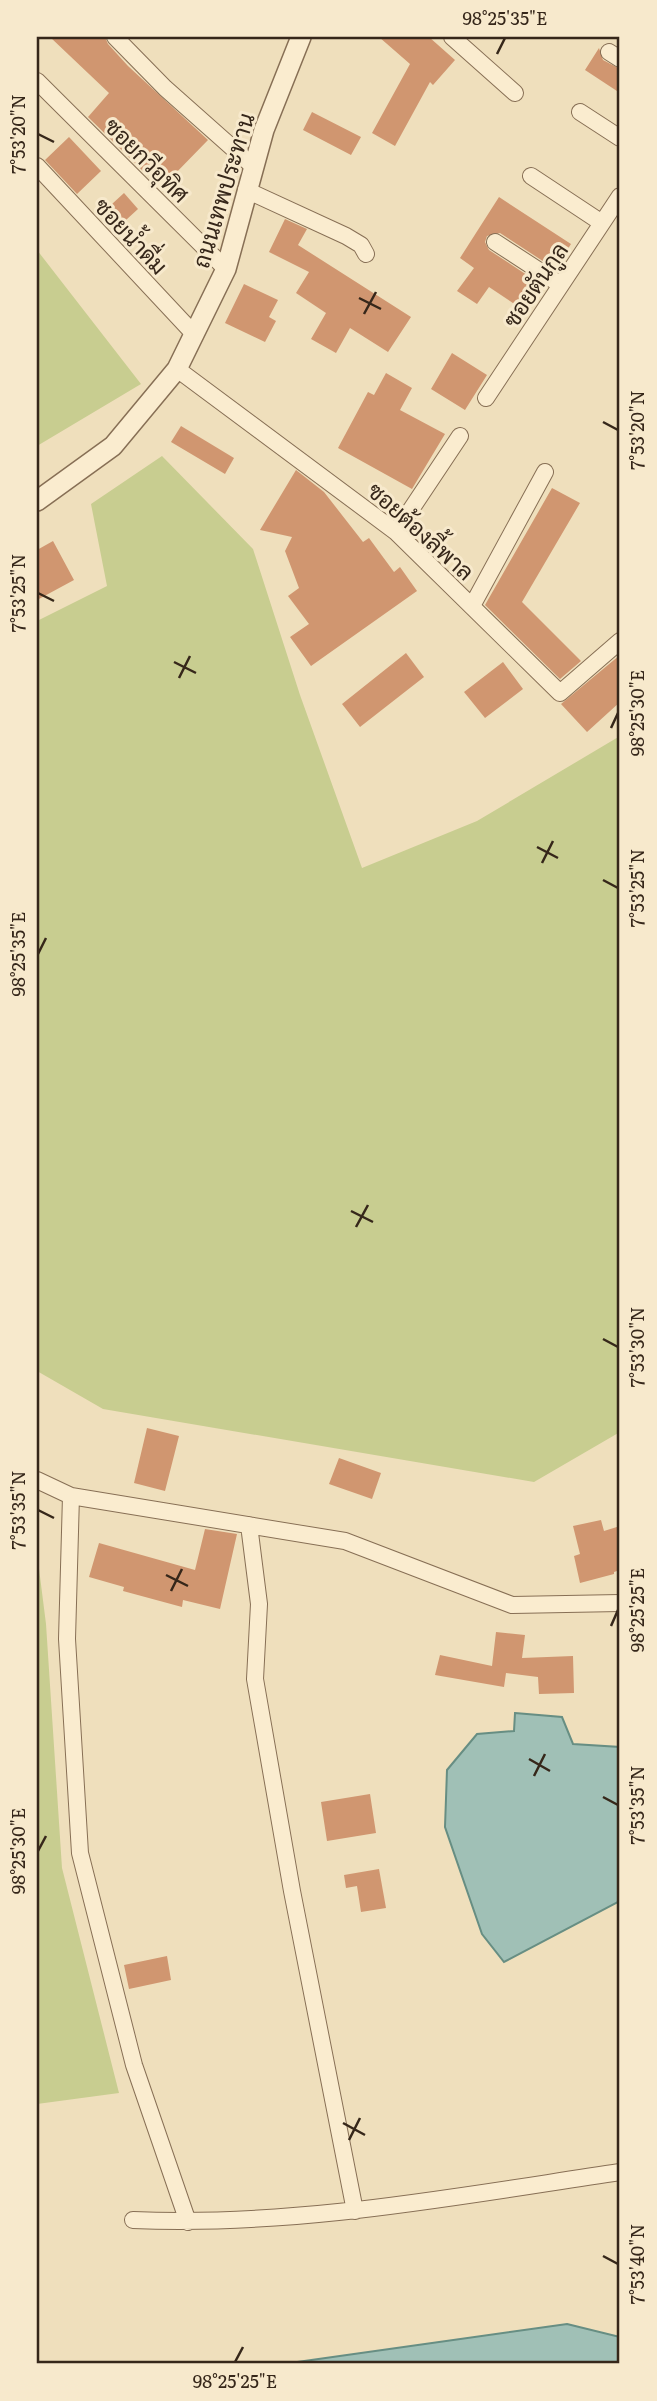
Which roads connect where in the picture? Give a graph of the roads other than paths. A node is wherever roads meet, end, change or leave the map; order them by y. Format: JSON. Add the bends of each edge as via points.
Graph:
{"nodes":[{"id":1,"x":115,"y":37,"type":"edge"},
{"id":2,"x":301,"y":37,"type":"edge"},
{"id":3,"x":452,"y":37,"type":"edge"},
{"id":4,"x":37,"y":81,"type":"edge"},
{"id":5,"x":515,"y":93,"type":"dead end"},
{"id":6,"x":580,"y":112,"type":"dead end"},
{"id":7,"x":620,"y":138,"type":"edge"},
{"id":8,"x":37,"y":166,"type":"edge"},
{"id":9,"x":254,"y":167,"type":"junction"},
{"id":10,"x":531,"y":176,"type":"dead end"},
{"id":11,"x":246,"y":190,"type":"junction"},
{"id":12,"x":620,"y":197,"type":"edge"},
{"id":13,"x":603,"y":223,"type":"junction"},
{"id":14,"x":495,"y":242,"type":"dead end"},
{"id":15,"x":366,"y":254,"type":"dead end"},
{"id":16,"x":226,"y":269,"type":"junction"},
{"id":17,"x":561,"y":285,"type":"junction"},
{"id":18,"x":195,"y":335,"type":"junction"},
{"id":19,"x":177,"y":369,"type":"junction"},
{"id":20,"x":486,"y":398,"type":"dead end"},
{"id":21,"x":460,"y":436,"type":"dead end"},
{"id":22,"x":545,"y":472,"type":"dead end"},
{"id":23,"x":37,"y":500,"type":"edge"},
{"id":24,"x":396,"y":532,"type":"junction"},
{"id":25,"x":472,"y":606,"type":"junction"},
{"id":26,"x":620,"y":641,"type":"edge"},
{"id":27,"x":37,"y":1479,"type":"edge"},
{"id":28,"x":71,"y":1496,"type":"junction"},
{"id":29,"x":249,"y":1525,"type":"junction"},
{"id":30,"x":620,"y":1603,"type":"edge"},
{"id":31,"x":620,"y":2172,"type":"edge"},
{"id":32,"x":355,"y":2211,"type":"junction"},
{"id":33,"x":133,"y":2220,"type":"dead end"},
{"id":34,"x":188,"y":2222,"type":"junction"}],
"edges":[{"from":1,"to":9,"type":"street"},
{"from":2,"to":9,"type":"street","name":"ถนนเทพประทาน"},
{"from":3,"to":5,"type":"street"},
{"from":4,"to":16,"type":"street","name":"ซอยกวีอุทิศ"},
{"from":6,"to":7,"type":"street"},
{"from":8,"to":18,"type":"street","name":"ซอยน้ำดื่ม"},
{"from":9,"to":11,"type":"street","name":"ถนนเทพประทาน"},
{"from":10,"to":13,"type":"street"},
{"from":11,"to":15,"type":"street","via":[[346,236]]},
{"from":11,"to":16,"type":"street","name":"ถนนเทพประทาน"},
{"from":12,"to":13,"type":"street","name":"ซอยตันกูล"},
{"from":13,"to":17,"type":"street","name":"ซอยตันกูล"},
{"from":14,"to":17,"type":"street"},
{"from":16,"to":18,"type":"street","name":"ถนนเทพประทาน"},
{"from":17,"to":20,"type":"street","name":"ซอยตันกูล"},
{"from":18,"to":19,"type":"street","name":"ถนนเทพประทาน"},
{"from":19,"to":23,"type":"street","name":"ถนนเทพประทาน","via":[[113,446]]},
{"from":19,"to":24,"type":"street","name":"ซอยต้องลี้พาล"},
{"from":21,"to":24,"type":"street"},
{"from":22,"to":25,"type":"street"},
{"from":24,"to":25,"type":"street","name":"ซอยต้องลี้พาล"},
{"from":25,"to":26,"type":"street","name":"ซอยต้องลี้พาล","via":[[560,692]]},
{"from":27,"to":28,"type":"street"},
{"from":28,"to":29,"type":"street"},
{"from":28,"to":34,"type":"street","via":[[67,1639],[80,1853],[134,2065]]},
{"from":29,"to":30,"type":"street","via":[[345,1541],[512,1605]]},
{"from":29,"to":32,"type":"street","via":[[259,1604],[255,1679]]},
{"from":31,"to":32,"type":"street"},
{"from":32,"to":34,"type":"street"},
{"from":33,"to":34,"type":"street"}]}
